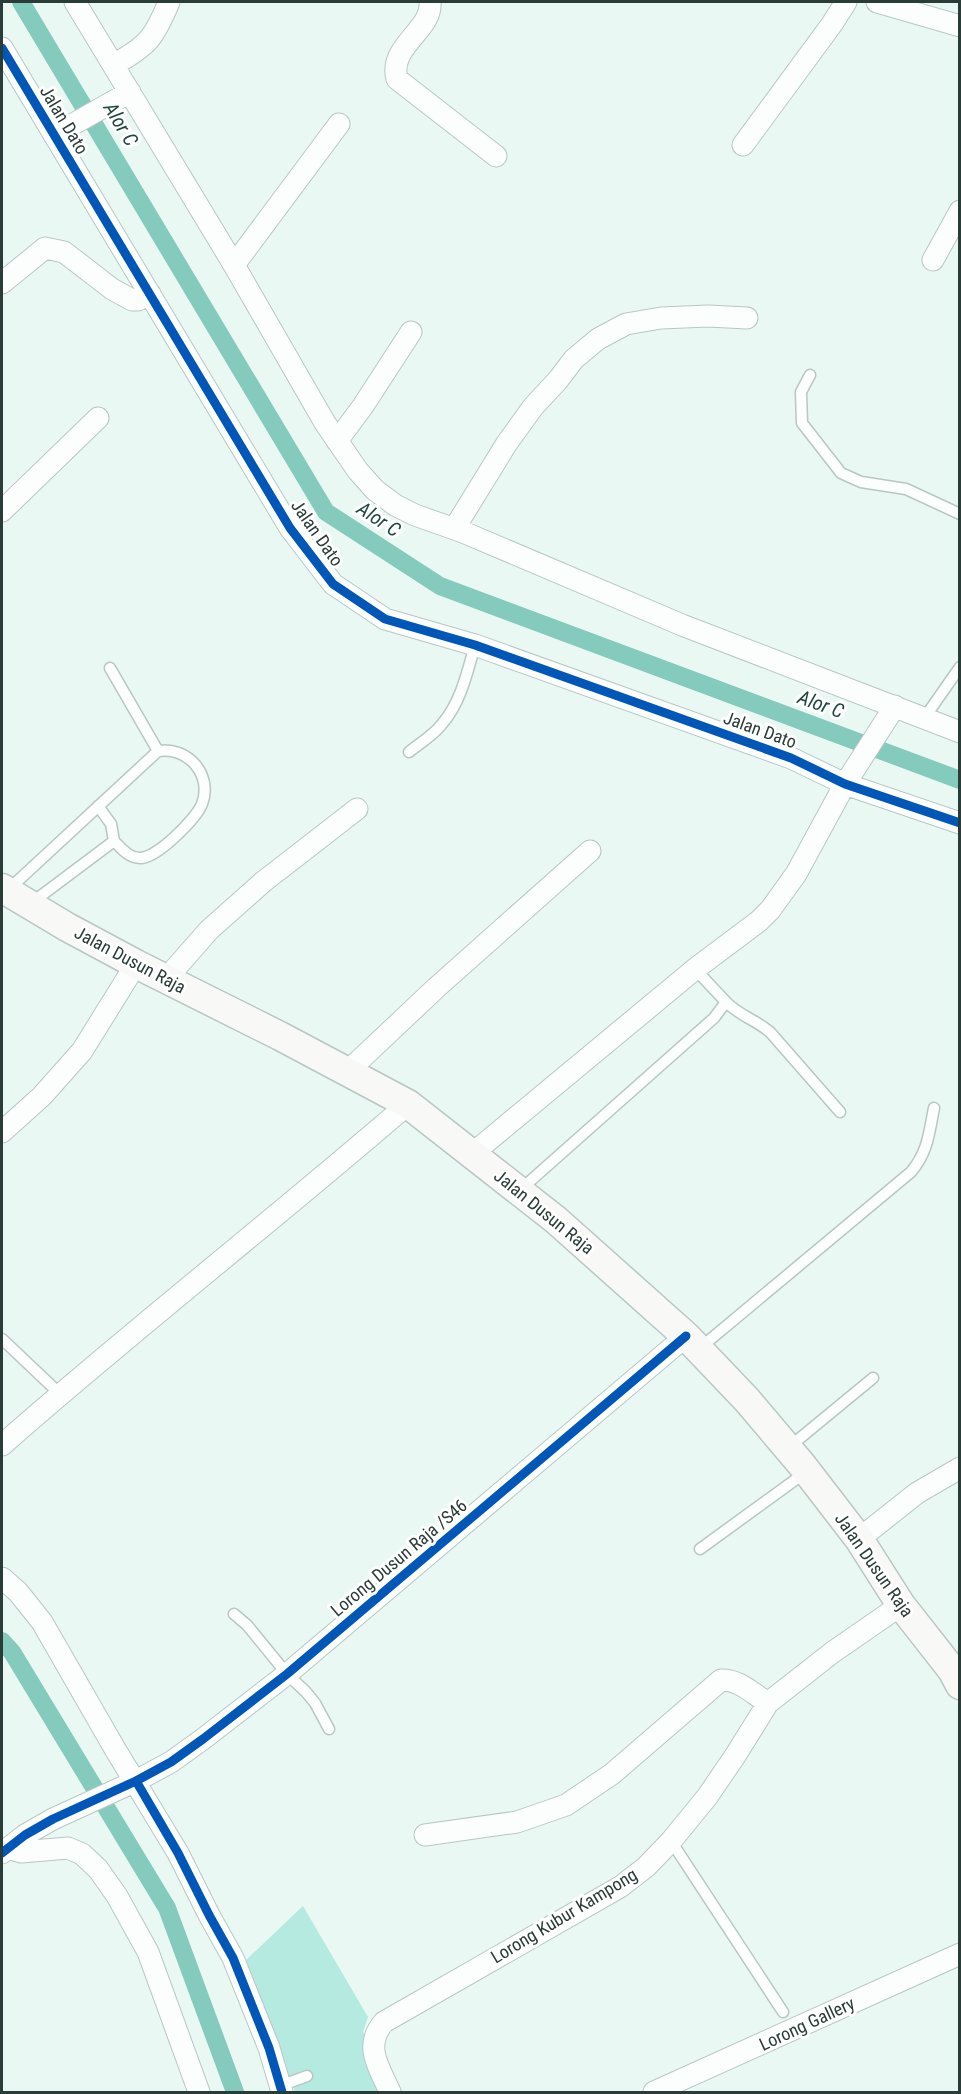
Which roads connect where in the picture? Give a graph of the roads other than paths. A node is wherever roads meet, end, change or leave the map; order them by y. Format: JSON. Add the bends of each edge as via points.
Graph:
{"nodes":[{"id":1,"x":75,"y":2,"type":"edge"},
{"id":2,"x":169,"y":2,"type":"edge"},
{"id":3,"x":430,"y":2,"type":"edge"},
{"id":4,"x":846,"y":2,"type":"edge"},
{"id":5,"x":876,"y":2,"type":"edge"},
{"id":6,"x":960,"y":26,"type":"edge"},
{"id":7,"x":2,"y":48,"type":"edge"},
{"id":8,"x":113,"y":65,"type":"junction"},
{"id":9,"x":126,"y":94,"type":"junction"},
{"id":10,"x":339,"y":124,"type":"dead end"},
{"id":11,"x":55,"y":135,"type":"junction"},
{"id":12,"x":743,"y":145,"type":"dead end"},
{"id":13,"x":496,"y":156,"type":"dead end"},
{"id":14,"x":960,"y":211,"type":"edge"},
{"id":15,"x":933,"y":260,"type":"dead end"},
{"id":16,"x":234,"y":265,"type":"junction"},
{"id":17,"x":2,"y":283,"type":"edge"},
{"id":18,"x":150,"y":294,"type":"junction"},
{"id":19,"x":747,"y":318,"type":"dead end"},
{"id":20,"x":411,"y":332,"type":"dead end"},
{"id":21,"x":810,"y":375,"type":"dead end"},
{"id":22,"x":98,"y":418,"type":"dead end"},
{"id":23,"x":337,"y":441,"type":"junction"},
{"id":24,"x":2,"y":511,"type":"edge"},
{"id":25,"x":960,"y":514,"type":"edge"},
{"id":26,"x":454,"y":529,"type":"junction"},
{"id":27,"x":475,"y":645,"type":"junction"},
{"id":28,"x":960,"y":667,"type":"edge"},
{"id":29,"x":110,"y":668,"type":"dead end"},
{"id":30,"x":892,"y":710,"type":"junction"},
{"id":31,"x":925,"y":717,"type":"junction"},
{"id":32,"x":960,"y":732,"type":"edge"},
{"id":33,"x":158,"y":751,"type":"junction"},
{"id":34,"x":409,"y":752,"type":"dead end"},
{"id":35,"x":847,"y":781,"type":"junction"},
{"id":36,"x":98,"y":806,"type":"junction"},
{"id":37,"x":357,"y":809,"type":"dead end"},
{"id":38,"x":960,"y":823,"type":"edge"},
{"id":39,"x":114,"y":841,"type":"junction"},
{"id":40,"x":590,"y":851,"type":"dead end"},
{"id":41,"x":12,"y":894,"type":"edge"},
{"id":42,"x":136,"y":964,"type":"junction"},
{"id":43,"x":695,"y":969,"type":"junction"},
{"id":44,"x":166,"y":979,"type":"junction"},
{"id":45,"x":726,"y":1002,"type":"junction"},
{"id":46,"x":347,"y":1072,"type":"junction"},
{"id":47,"x":408,"y":1104,"type":"junction"},
{"id":48,"x":934,"y":1108,"type":"dead end"},
{"id":49,"x":840,"y":1112,"type":"dead end"},
{"id":50,"x":2,"y":1132,"type":"edge"},
{"id":51,"x":472,"y":1154,"type":"junction"},
{"id":52,"x":519,"y":1191,"type":"junction"},
{"id":53,"x":2,"y":1339,"type":"edge"},
{"id":54,"x":692,"y":1342,"type":"junction"},
{"id":55,"x":873,"y":1378,"type":"dead end"},
{"id":56,"x":60,"y":1394,"type":"junction"},
{"id":57,"x":2,"y":1445,"type":"edge"},
{"id":58,"x":787,"y":1448,"type":"junction"},
{"id":59,"x":960,"y":1467,"type":"edge"},
{"id":60,"x":807,"y":1472,"type":"junction"},
{"id":61,"x":859,"y":1539,"type":"junction"},
{"id":62,"x":700,"y":1549,"type":"dead end"},
{"id":63,"x":2,"y":1578,"type":"edge"},
{"id":64,"x":901,"y":1605,"type":"junction"},
{"id":65,"x":234,"y":1614,"type":"dead end"},
{"id":66,"x":957,"y":1670,"type":"edge"},
{"id":67,"x":287,"y":1674,"type":"junction"},
{"id":68,"x":768,"y":1703,"type":"junction"},
{"id":69,"x":329,"y":1730,"type":"dead end"},
{"id":70,"x":128,"y":1785,"type":"junction"},
{"id":71,"x":425,"y":1835,"type":"dead end"},
{"id":72,"x":671,"y":1840,"type":"junction"},
{"id":73,"x":5,"y":1850,"type":"edge"},
{"id":74,"x":960,"y":1954,"type":"edge"},
{"id":75,"x":783,"y":2012,"type":"dead end"},
{"id":76,"x":307,"y":2076,"type":"dead end"},
{"id":77,"x":281,"y":2089,"type":"edge"},
{"id":78,"x":200,"y":2092,"type":"edge"},
{"id":79,"x":390,"y":2092,"type":"edge"},
{"id":80,"x":654,"y":2092,"type":"edge"}],
"edges":[{"from":1,"to":8,"type":"street"},
{"from":2,"to":8,"type":"street","via":[[149,41]]},
{"from":3,"to":13,"type":"street","via":[[430,12],[396,61],[397,79]]},
{"from":4,"to":12,"type":"street"},
{"from":5,"to":6,"type":"street"},
{"from":7,"to":11,"type":"street","name":"Jalan Dato"},
{"from":8,"to":9,"type":"street"},
{"from":9,"to":11,"type":"street"},
{"from":9,"to":16,"type":"street"},
{"from":10,"to":16,"type":"street"},
{"from":11,"to":18,"type":"street","name":"Jalan Dato"},
{"from":14,"to":15,"type":"street"},
{"from":16,"to":23,"type":"street"},
{"from":17,"to":18,"type":"street","via":[[45,248],[64,252],[132,300]]},
{"from":18,"to":27,"type":"street","name":"Jalan Dato","via":[[291,528],[333,584],[385,619]]},
{"from":19,"to":26,"type":"street","via":[[661,318],[626,324],[598,339],[574,359],[533,407]]},
{"from":20,"to":23,"type":"street"},
{"from":21,"to":25,"type":"lane","via":[[801,392],[802,423],[841,473],[861,482],[906,489]]},
{"from":22,"to":24,"type":"street"},
{"from":23,"to":26,"type":"street","via":[[358,471],[395,506]]},
{"from":26,"to":30,"type":"street"},
{"from":27,"to":34,"type":"lane","via":[[453,710],[441,726]]},
{"from":27,"to":35,"type":"street","name":"Jalan Dato"},
{"from":28,"to":31,"type":"lane"},
{"from":29,"to":33,"type":"lane"},
{"from":30,"to":31,"type":"street"},
{"from":30,"to":35,"type":"street"},
{"from":31,"to":32,"type":"street"},
{"from":33,"to":36,"type":"lane"},
{"from":33,"to":39,"type":"lane","via":[[177,751],[197,765],[205,789],[202,804],[171,840],[145,858],[132,857]]},
{"from":35,"to":38,"type":"street","name":"Jalan Dato"},
{"from":35,"to":43,"type":"street","via":[[796,874],[770,910]]},
{"from":36,"to":39,"type":"lane","via":[[110,821]]},
{"from":36,"to":41,"type":"lane"},
{"from":37,"to":44,"type":"street","via":[[209,930]]},
{"from":39,"to":41,"type":"lane"},
{"from":40,"to":46,"type":"street"},
{"from":41,"to":42,"type":"main road","name":"Jalan Dusun Raja"},
{"from":42,"to":44,"type":"main road","name":"Jalan Dusun Raja"},
{"from":42,"to":50,"type":"street","via":[[82,1052]]},
{"from":43,"to":45,"type":"lane"},
{"from":43,"to":51,"type":"street"},
{"from":44,"to":46,"type":"main road","name":"Jalan Dusun Raja"},
{"from":45,"to":49,"type":"lane","via":[[738,1014],[770,1032]]},
{"from":45,"to":52,"type":"lane","via":[[714,1018]]},
{"from":46,"to":47,"type":"main road","name":"Jalan Dusun Raja"},
{"from":47,"to":51,"type":"main road","name":"Jalan Dusun Raja"},
{"from":47,"to":56,"type":"street"},
{"from":48,"to":54,"type":"lane","via":[[926,1147],[911,1172]]},
{"from":51,"to":52,"type":"main road","name":"Jalan Dusun Raja"},
{"from":52,"to":54,"type":"main road","name":"Jalan Dusun Raja"},
{"from":53,"to":56,"type":"lane"},
{"from":54,"to":58,"type":"main road","name":"Jalan Dusun Raja"},
{"from":54,"to":67,"type":"street","name":"Lorong Dusun Raja /S46"},
{"from":55,"to":58,"type":"lane"},
{"from":56,"to":57,"type":"street"},
{"from":58,"to":60,"type":"main road","name":"Jalan Dusun Raja"},
{"from":59,"to":61,"type":"street","via":[[917,1493]]},
{"from":60,"to":61,"type":"main road","name":"Jalan Dusun Raja"},
{"from":60,"to":62,"type":"lane"},
{"from":61,"to":64,"type":"main road","name":"Jalan Dusun Raja"},
{"from":63,"to":70,"type":"street","via":[[42,1622],[115,1749]]},
{"from":64,"to":66,"type":"main road","name":"Jalan Dusun Raja"},
{"from":64,"to":68,"type":"street","name":"Lorong Kubur Kampong"},
{"from":65,"to":67,"type":"lane"},
{"from":67,"to":69,"type":"lane","via":[[315,1702]]},
{"from":67,"to":70,"type":"street","name":"Lorong Dusun Raja /S46","via":[[171,1762]]},
{"from":68,"to":71,"type":"street","via":[[737,1683],[721,1680],[612,1774],[566,1805],[517,1822]]},
{"from":68,"to":72,"type":"street","name":"Lorong Kubur Kampong","via":[[707,1797]]},
{"from":70,"to":73,"type":"street","name":"Lorong Dusun Raja /S46","via":[[25,1835]]},
{"from":70,"to":77,"type":"street","via":[[178,1853],[233,1958]]},
{"from":72,"to":75,"type":"lane"},
{"from":72,"to":79,"type":"street","name":"Lorong Kubur Kampong","via":[[620,1887],[384,2022],[376,2031],[373,2045]]},
{"from":73,"to":78,"type":"street","via":[[68,1848],[82,1854],[98,1869],[148,1952]]},
{"from":74,"to":80,"type":"street","name":"Lorong Gallery"},
{"from":76,"to":77,"type":"lane"}]}
